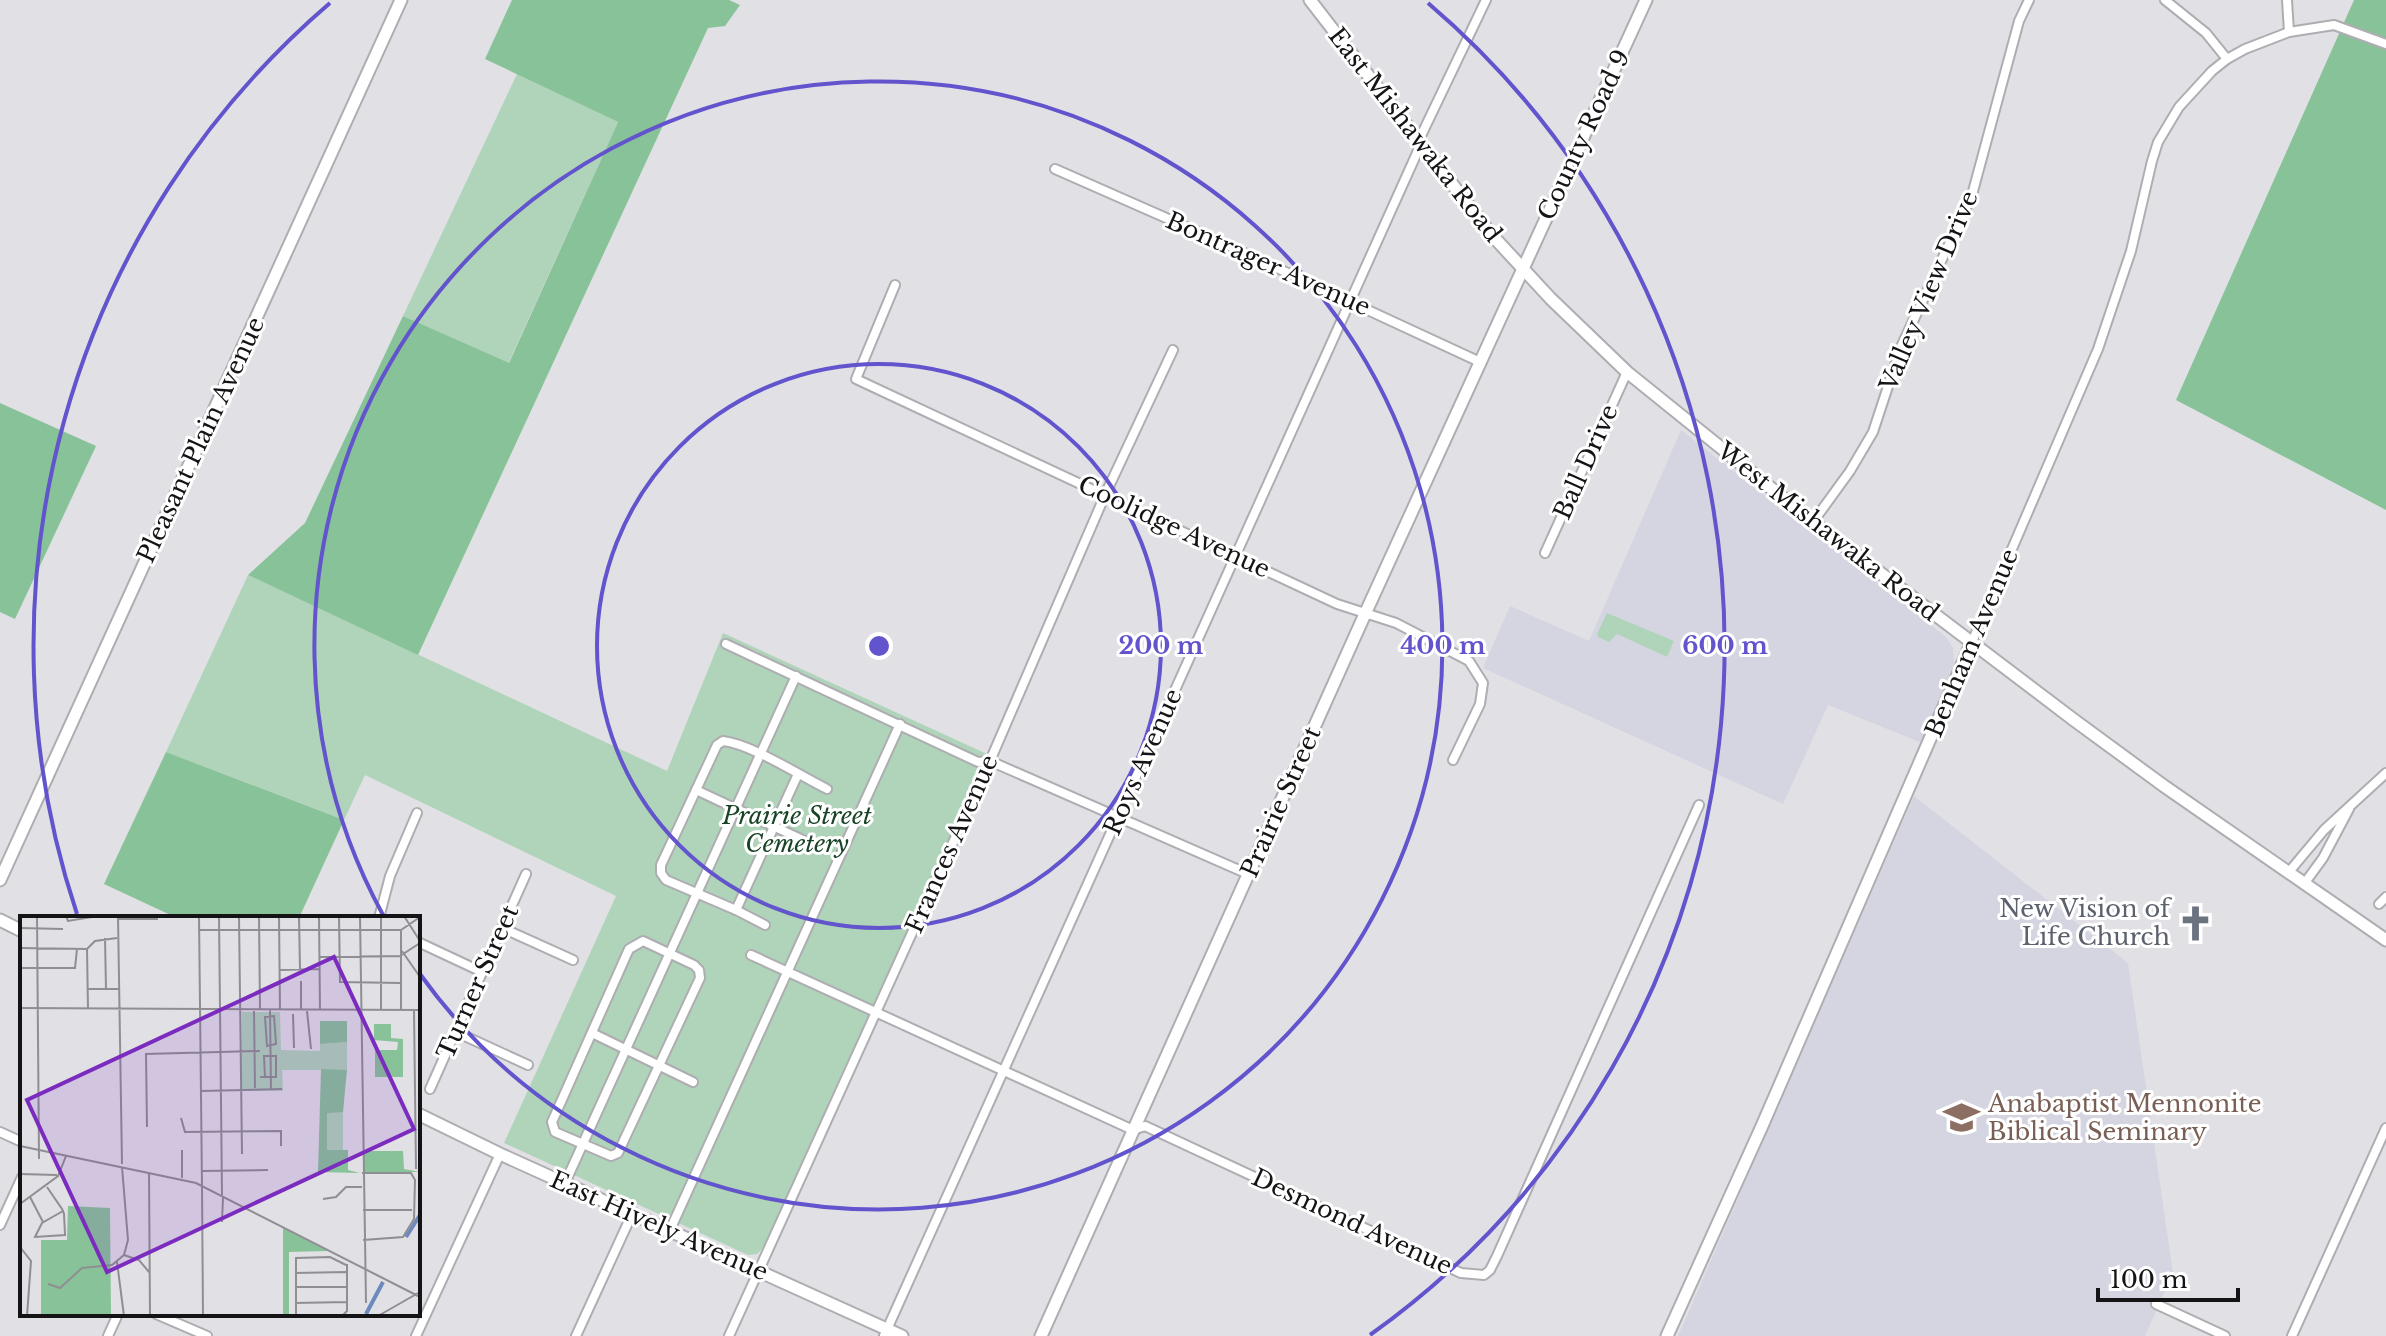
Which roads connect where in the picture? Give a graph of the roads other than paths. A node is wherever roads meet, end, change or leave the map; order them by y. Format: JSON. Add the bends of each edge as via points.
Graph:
{"nodes":[{"id":1,"x":401,"y":0,"type":"edge"},
{"id":2,"x":1310,"y":0,"type":"edge"},
{"id":3,"x":1486,"y":0,"type":"edge"},
{"id":4,"x":1646,"y":0,"type":"edge"},
{"id":5,"x":2029,"y":0,"type":"edge"},
{"id":6,"x":2165,"y":0,"type":"edge"},
{"id":7,"x":2287,"y":0,"type":"edge"},
{"id":8,"x":2289,"y":32,"type":"junction"},
{"id":9,"x":2386,"y":44,"type":"edge"},
{"id":10,"x":2227,"y":59,"type":"junction"},
{"id":11,"x":1420,"y":142,"type":"junction"},
{"id":12,"x":1055,"y":169,"type":"dead end"},
{"id":13,"x":1522,"y":269,"type":"junction"},
{"id":14,"x":895,"y":285,"type":"dead end"},
{"id":15,"x":1351,"y":302,"type":"junction"},
{"id":16,"x":1173,"y":350,"type":"dead end"},
{"id":17,"x":1480,"y":362,"type":"junction"},
{"id":18,"x":1627,"y":372,"type":"junction"},
{"id":19,"x":1105,"y":495,"type":"junction"},
{"id":20,"x":1813,"y":522,"type":"junction"},
{"id":21,"x":1545,"y":553,"type":"dead end"},
{"id":22,"x":1236,"y":556,"type":"junction"},
{"id":23,"x":1365,"y":614,"type":"junction"},
{"id":24,"x":1972,"y":642,"type":"junction"},
{"id":25,"x":726,"y":644,"type":"dead end"},
{"id":26,"x":796,"y":676,"type":"junction"},
{"id":27,"x":900,"y":724,"type":"junction"},
{"id":28,"x":760,"y":755,"type":"junction"},
{"id":29,"x":1453,"y":760,"type":"dead end"},
{"id":30,"x":990,"y":761,"type":"junction"},
{"id":31,"x":2386,"y":773,"type":"edge"},
{"id":32,"x":798,"y":774,"type":"junction"},
{"id":33,"x":827,"y":789,"type":"dead end"},
{"id":34,"x":696,"y":790,"type":"junction"},
{"id":35,"x":2359,"y":795,"type":"junction"},
{"id":36,"x":1699,"y":805,"type":"dead end"},
{"id":37,"x":736,"y":808,"type":"junction"},
{"id":38,"x":417,"y":813,"type":"dead end"},
{"id":39,"x":1119,"y":816,"type":"junction"},
{"id":40,"x":773,"y":826,"type":"junction"},
{"id":41,"x":803,"y":840,"type":"dead end"},
{"id":42,"x":2288,"y":873,"type":"junction"},
{"id":43,"x":526,"y":874,"type":"dead end"},
{"id":44,"x":1248,"y":874,"type":"junction"},
{"id":45,"x":0,"y":880,"type":"edge"},
{"id":46,"x":2304,"y":884,"type":"junction"},
{"id":47,"x":698,"y":893,"type":"junction"},
{"id":48,"x":736,"y":910,"type":"junction"},
{"id":49,"x":380,"y":916,"type":"edge"},
{"id":50,"x":0,"y":920,"type":"edge"},
{"id":51,"x":765,"y":925,"type":"dead end"},
{"id":52,"x":502,"y":928,"type":"junction"},
{"id":53,"x":20,"y":930,"type":"edge"},
{"id":54,"x":2386,"y":940,"type":"edge"},
{"id":55,"x":420,"y":943,"type":"edge"},
{"id":56,"x":669,"y":953,"type":"junction"},
{"id":57,"x":751,"y":955,"type":"dead end"},
{"id":58,"x":573,"y":960,"type":"dead end"},
{"id":59,"x":482,"y":972,"type":"junction"},
{"id":60,"x":787,"y":973,"type":"junction"},
{"id":61,"x":875,"y":1013,"type":"junction"},
{"id":62,"x":456,"y":1032,"type":"junction"},
{"id":63,"x":592,"y":1033,"type":"junction"},
{"id":64,"x":626,"y":1049,"type":"junction"},
{"id":65,"x":528,"y":1065,"type":"dead end"},
{"id":66,"x":658,"y":1065,"type":"junction"},
{"id":67,"x":1003,"y":1071,"type":"junction"},
{"id":68,"x":693,"y":1082,"type":"dead end"},
{"id":69,"x":430,"y":1089,"type":"dead end"},
{"id":70,"x":420,"y":1115,"type":"edge"},
{"id":71,"x":2386,"y":1128,"type":"edge"},
{"id":72,"x":1133,"y":1130,"type":"junction"},
{"id":73,"x":0,"y":1132,"type":"edge"},
{"id":74,"x":20,"y":1141,"type":"edge"},
{"id":75,"x":583,"y":1143,"type":"junction"},
{"id":76,"x":500,"y":1154,"type":"junction"},
{"id":77,"x":20,"y":1181,"type":"edge"},
{"id":78,"x":565,"y":1183,"type":"junction"},
{"id":79,"x":633,"y":1212,"type":"junction"},
{"id":80,"x":0,"y":1225,"type":"edge"},
{"id":81,"x":670,"y":1230,"type":"junction"},
{"id":82,"x":758,"y":1271,"type":"junction"},
{"id":83,"x":2156,"y":1304,"type":"dead end"},
{"id":84,"x":117,"y":1316,"type":"edge"},
{"id":85,"x":161,"y":1316,"type":"edge"},
{"id":86,"x":886,"y":1333,"type":"edge"},
{"id":87,"x":108,"y":1336,"type":"edge"},
{"id":88,"x":207,"y":1336,"type":"edge"},
{"id":89,"x":416,"y":1336,"type":"edge"},
{"id":90,"x":576,"y":1336,"type":"edge"},
{"id":91,"x":729,"y":1336,"type":"edge"},
{"id":92,"x":902,"y":1336,"type":"edge"},
{"id":93,"x":1041,"y":1336,"type":"edge"},
{"id":94,"x":1667,"y":1336,"type":"edge"},
{"id":95,"x":2225,"y":1336,"type":"edge"},
{"id":96,"x":2292,"y":1336,"type":"edge"}],
"edges":[{"from":1,"to":45,"type":"main road","name":"Pleasant Plain Avenue"},
{"from":2,"to":11,"type":"main road","name":"East Mishawaka Road"},
{"from":3,"to":11,"type":"street","name":"Roys Avenue"},
{"from":4,"to":13,"type":"main road","name":"County Road 9"},
{"from":5,"to":20,"type":"street","name":"Valley View Drive","via":[[1972,195],[1901,347],[1873,432]]},
{"from":6,"to":10,"type":"street","via":[[2206,33]]},
{"from":7,"to":8,"type":"street"},
{"from":8,"to":9,"type":"street","name":"Benham Avenue","via":[[2334,25]]},
{"from":8,"to":10,"type":"street","name":"Benham Avenue"},
{"from":10,"to":24,"type":"street","name":"Benham Avenue","via":[[2191,92],[2158,142],[2110,318]]},
{"from":11,"to":13,"type":"main road","name":"East Mishawaka Road"},
{"from":11,"to":15,"type":"street","name":"Roys Avenue"},
{"from":12,"to":15,"type":"street","name":"Bontrager Avenue"},
{"from":13,"to":17,"type":"main road","name":"Prairie Street"},
{"from":13,"to":18,"type":"main road","name":"West Mishawaka Road"},
{"from":14,"to":19,"type":"street","name":"Coolidge Avenue","via":[[856,379]]},
{"from":15,"to":17,"type":"street","name":"Bontrager Avenue"},
{"from":15,"to":22,"type":"street","name":"Roys Avenue"},
{"from":16,"to":19,"type":"street","name":"Frances Avenue"},
{"from":17,"to":23,"type":"main road","name":"Prairie Street"},
{"from":18,"to":20,"type":"main road","name":"West Mishawaka Road"},
{"from":18,"to":21,"type":"street","name":"Ball Drive"},
{"from":19,"to":22,"type":"street","name":"Coolidge Avenue"},
{"from":19,"to":30,"type":"street","name":"Frances Avenue"},
{"from":20,"to":24,"type":"main road","name":"West Mishawaka Road"},
{"from":22,"to":23,"type":"street","name":"Coolidge Avenue"},
{"from":22,"to":39,"type":"street","name":"Roys Avenue"},
{"from":23,"to":29,"type":"street","name":"Coolidge Avenue","via":[[1396,623],[1469,661],[1483,683],[1480,704]]},
{"from":23,"to":44,"type":"main road","name":"Prairie Street"},
{"from":24,"to":42,"type":"main road","name":"West Mishawaka Road"},
{"from":24,"to":94,"type":"main road","name":"Benham Avenue"},
{"from":25,"to":26,"type":"street"},
{"from":26,"to":27,"type":"street"},
{"from":26,"to":28,"type":"street"},
{"from":27,"to":30,"type":"street","via":[[978,762]]},
{"from":27,"to":60,"type":"street"},
{"from":28,"to":32,"type":"street"},
{"from":28,"to":34,"type":"street","via":[[723,741]]},
{"from":28,"to":37,"type":"street"},
{"from":30,"to":39,"type":"street"},
{"from":30,"to":61,"type":"street","name":"Frances Avenue"},
{"from":31,"to":35,"type":"street"},
{"from":32,"to":33,"type":"street"},
{"from":32,"to":40,"type":"street"},
{"from":34,"to":37,"type":"street"},
{"from":34,"to":47,"type":"street","via":[[661,873]]},
{"from":35,"to":42,"type":"street"},
{"from":35,"to":46,"type":"street"},
{"from":36,"to":72,"type":"street","name":"Desmond Avenue","via":[[1484,1275],[1461,1273],[1145,1126]]},
{"from":37,"to":40,"type":"street"},
{"from":37,"to":47,"type":"street"},
{"from":38,"to":49,"type":"street"},
{"from":39,"to":44,"type":"street"},
{"from":39,"to":67,"type":"street","name":"Roys Avenue"},
{"from":40,"to":41,"type":"street"},
{"from":40,"to":48,"type":"street"},
{"from":42,"to":46,"type":"main road","name":"West Mishawaka Road"},
{"from":43,"to":52,"type":"street","name":"Turner Street"},
{"from":44,"to":72,"type":"main road","name":"Prairie Street"},
{"from":46,"to":54,"type":"main road","name":"West Mishawaka Road"},
{"from":47,"to":48,"type":"street"},
{"from":47,"to":56,"type":"street"},
{"from":48,"to":51,"type":"street"},
{"from":50,"to":53,"type":"main road"},
{"from":52,"to":58,"type":"street"},
{"from":52,"to":59,"type":"street","name":"Turner Street"},
{"from":55,"to":59,"type":"street"},
{"from":56,"to":63,"type":"street","via":[[643,941],[629,949]]},
{"from":56,"to":64,"type":"street"},
{"from":56,"to":66,"type":"street","via":[[694,965],[700,978]]},
{"from":57,"to":60,"type":"street","name":"Desmond Avenue"},
{"from":59,"to":62,"type":"street","name":"Turner Street"},
{"from":60,"to":61,"type":"street","name":"Desmond Avenue"},
{"from":60,"to":81,"type":"street"},
{"from":61,"to":67,"type":"street","name":"Desmond Avenue"},
{"from":61,"to":82,"type":"street","name":"Frances Avenue"},
{"from":62,"to":65,"type":"street"},
{"from":62,"to":69,"type":"street","name":"Turner Street"},
{"from":63,"to":64,"type":"street"},
{"from":63,"to":75,"type":"street","via":[[552,1122],[555,1132]]},
{"from":64,"to":66,"type":"street"},
{"from":64,"to":75,"type":"street"},
{"from":66,"to":68,"type":"street"},
{"from":66,"to":75,"type":"street","via":[[618,1153],[611,1156]]},
{"from":67,"to":72,"type":"street","name":"Desmond Avenue"},
{"from":67,"to":86,"type":"street","name":"Roys Avenue"},
{"from":70,"to":76,"type":"main road","name":"East Hively Avenue"},
{"from":71,"to":96,"type":"street"},
{"from":72,"to":93,"type":"main road","name":"Prairie Street"},
{"from":73,"to":74,"type":"street"},
{"from":75,"to":78,"type":"street"},
{"from":76,"to":78,"type":"main road","name":"East Hively Avenue"},
{"from":76,"to":89,"type":"street"},
{"from":77,"to":80,"type":"street"},
{"from":78,"to":79,"type":"main road","name":"East Hively Avenue"},
{"from":79,"to":81,"type":"main road","name":"East Hively Avenue"},
{"from":79,"to":90,"type":"street"},
{"from":81,"to":82,"type":"main road","name":"East Hively Avenue"},
{"from":82,"to":86,"type":"main road","name":"East Hively Avenue"},
{"from":82,"to":91,"type":"street","name":"Frances Avenue"},
{"from":83,"to":95,"type":"street"},
{"from":84,"to":87,"type":"street"},
{"from":85,"to":88,"type":"street"},
{"from":86,"to":92,"type":"main road","name":"East Hively Avenue"}]}
